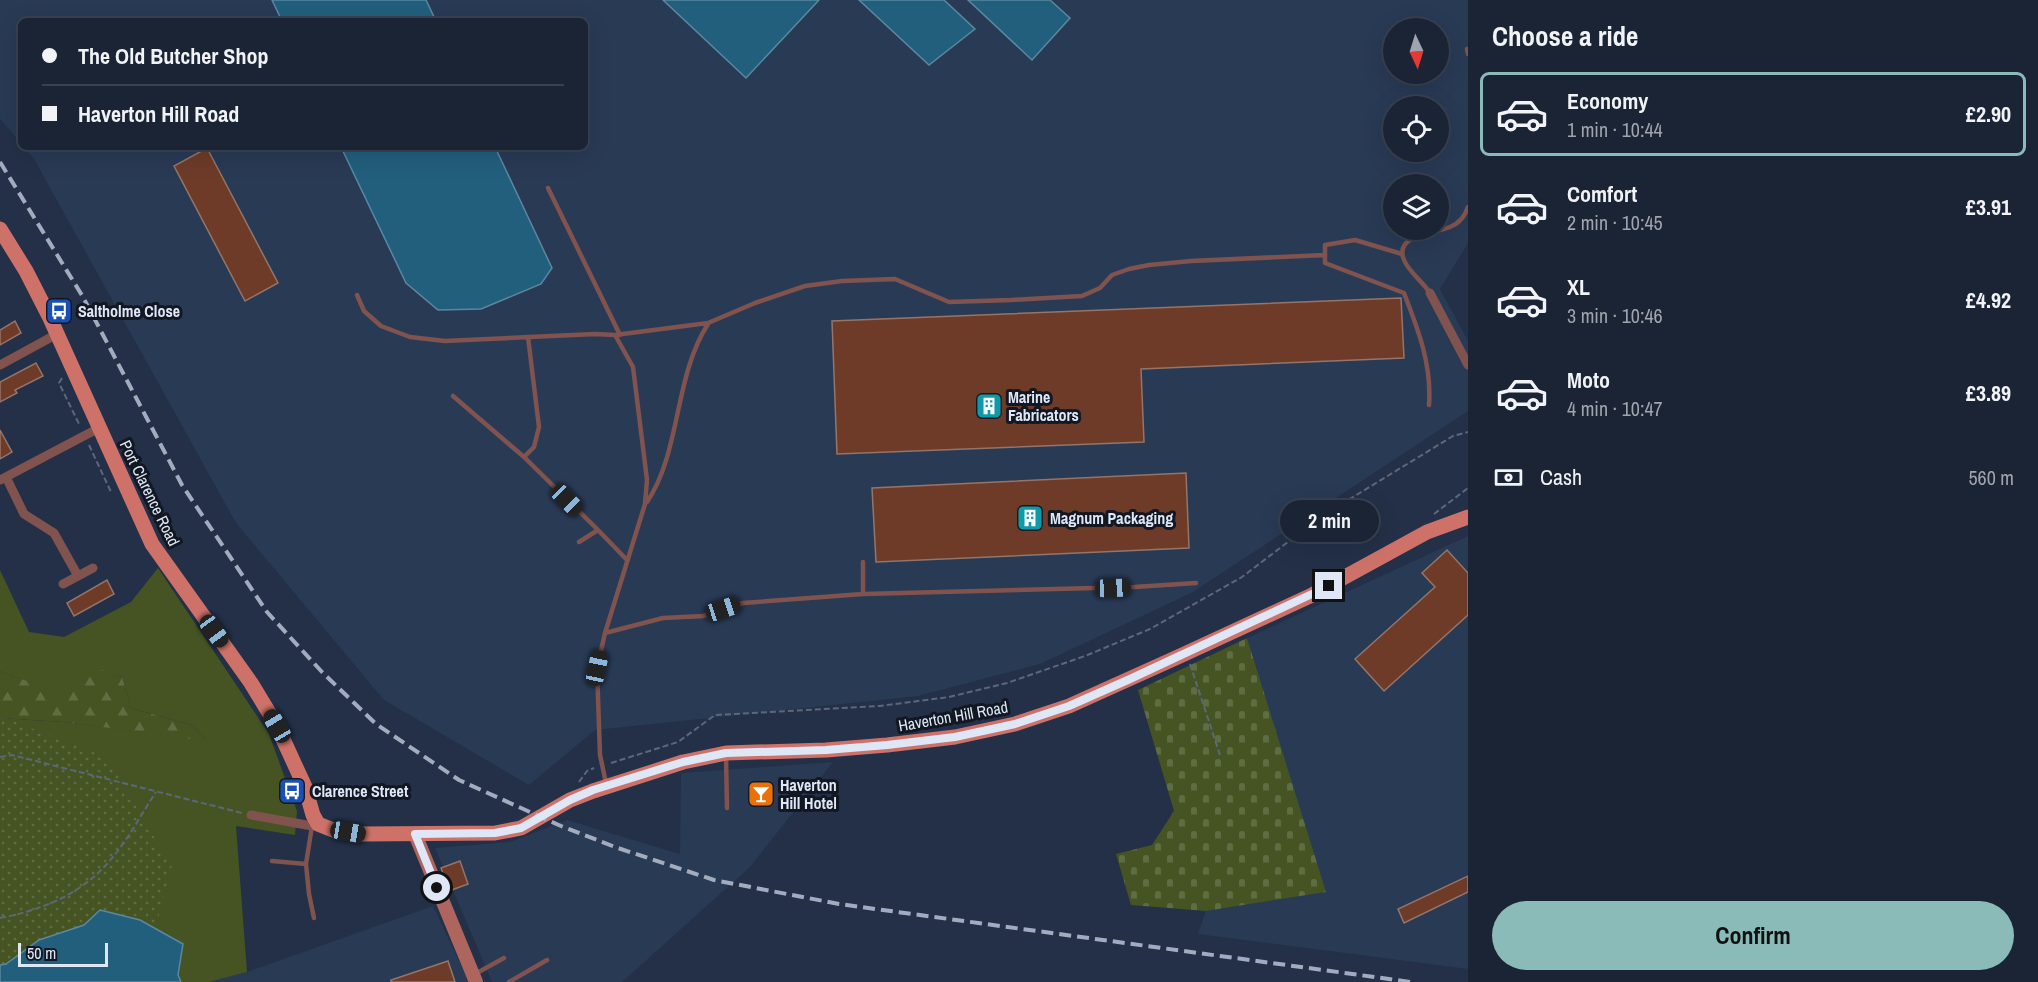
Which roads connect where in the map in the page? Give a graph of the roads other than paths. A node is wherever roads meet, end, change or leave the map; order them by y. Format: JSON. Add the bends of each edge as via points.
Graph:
{"nodes":[{"id":1,"x":1467,"y":49,"type":"edge"},
{"id":2,"x":1468,"y":54,"type":"edge"},
{"id":3,"x":548,"y":188,"type":"dead end"},
{"id":4,"x":1468,"y":207,"type":"edge"},
{"id":5,"x":0,"y":231,"type":"edge"},
{"id":6,"x":1402,"y":254,"type":"junction"},
{"id":7,"x":1325,"y":255,"type":"junction"},
{"id":8,"x":1430,"y":293,"type":"joint"},
{"id":9,"x":357,"y":295,"type":"dead end"},
{"id":10,"x":708,"y":323,"type":"junction"},
{"id":11,"x":57,"y":333,"type":"junction"},
{"id":12,"x":617,"y":335,"type":"junction"},
{"id":13,"x":528,"y":337,"type":"junction"},
{"id":14,"x":0,"y":365,"type":"edge"},
{"id":15,"x":1468,"y":365,"type":"edge"},
{"id":16,"x":453,"y":396,"type":"dead end"},
{"id":17,"x":1429,"y":405,"type":"dead end"},
{"id":18,"x":99,"y":428,"type":"junction"},
{"id":19,"x":524,"y":457,"type":"junction"},
{"id":20,"x":3,"y":478,"type":"edge"},
{"id":21,"x":645,"y":504,"type":"junction"},
{"id":22,"x":1468,"y":517,"type":"edge"},
{"id":23,"x":598,"y":530,"type":"junction"},
{"id":24,"x":579,"y":542,"type":"dead end"},
{"id":25,"x":627,"y":560,"type":"junction"},
{"id":26,"x":863,"y":562,"type":"dead end"},
{"id":27,"x":93,"y":568,"type":"dead end"},
{"id":28,"x":78,"y":576,"type":"junction"},
{"id":29,"x":1196,"y":583,"type":"dead end"},
{"id":30,"x":63,"y":584,"type":"dead end"},
{"id":31,"x":863,"y":594,"type":"junction"},
{"id":32,"x":605,"y":633,"type":"junction"},
{"id":33,"x":726,"y":753,"type":"junction"},
{"id":34,"x":606,"y":786,"type":"junction"},
{"id":35,"x":727,"y":808,"type":"dead end"},
{"id":36,"x":251,"y":815,"type":"road end"},
{"id":37,"x":315,"y":825,"type":"junction"},
{"id":38,"x":415,"y":834,"type":"junction"},
{"id":39,"x":272,"y":861,"type":"dead end"},
{"id":40,"x":306,"y":864,"type":"junction"},
{"id":41,"x":314,"y":918,"type":"dead end"},
{"id":42,"x":504,"y":958,"type":"dead end"},
{"id":43,"x":547,"y":960,"type":"dead end"},
{"id":44,"x":474,"y":978,"type":"edge"},
{"id":45,"x":509,"y":982,"type":"edge"}],
"edges":[{"from":1,"to":2,"type":"lane"},
{"from":3,"to":12,"type":"lane"},
{"from":4,"to":6,"type":"lane","via":[[1465,217],[1452,227],[1411,240]]},
{"from":5,"to":11,"type":"main road","name":"Port Clarence Road","via":[[26,271]]},
{"from":6,"to":7,"type":"lane","via":[[1355,240],[1324,245]]},
{"from":6,"to":8,"type":"lane"},
{"from":7,"to":10,"type":"lane","via":[[1149,265],[1112,275],[1100,288],[1083,296],[1011,300],[949,302],[895,279],[842,281],[805,286]]},
{"from":7,"to":17,"type":"lane","via":[[1325,263],[1404,293],[1421,335]]},
{"from":8,"to":15,"type":"street"},
{"from":9,"to":13,"type":"lane","via":[[364,311],[381,326],[410,337]]},
{"from":10,"to":12,"type":"lane"},
{"from":10,"to":21,"type":"lane","via":[[686,373],[661,471]]},
{"from":11,"to":14,"type":"street"},
{"from":11,"to":18,"type":"main road","name":"Port Clarence Road"},
{"from":12,"to":13,"type":"lane"},
{"from":12,"to":21,"type":"lane","via":[[633,367],[647,480]]},
{"from":13,"to":19,"type":"lane","via":[[538,427],[534,447]]},
{"from":16,"to":19,"type":"lane"},
{"from":18,"to":20,"type":"street"},
{"from":18,"to":37,"type":"main road","name":"Port Clarence Road","via":[[152,544],[277,726],[305,787]]},
{"from":19,"to":23,"type":"lane"},
{"from":20,"to":28,"type":"street","via":[[24,514],[54,533]]},
{"from":21,"to":25,"type":"lane"},
{"from":22,"to":33,"type":"main road","name":"Haverton Hill Road","via":[[1427,532],[1310,596],[1187,653],[1069,706],[1015,724],[955,737],[887,745]]},
{"from":23,"to":24,"type":"lane"},
{"from":23,"to":25,"type":"lane"},
{"from":25,"to":32,"type":"lane"},
{"from":26,"to":31,"type":"lane"},
{"from":27,"to":28,"type":"street"},
{"from":28,"to":30,"type":"street"},
{"from":29,"to":31,"type":"lane"},
{"from":31,"to":32,"type":"lane","via":[[743,603],[703,616],[663,618]]},
{"from":32,"to":34,"type":"lane","via":[[597,668]]},
{"from":33,"to":34,"type":"main road","name":"Haverton Hill Road"},
{"from":33,"to":35,"type":"lane"},
{"from":34,"to":38,"type":"main road","name":"Haverton Hill Road","via":[[570,800],[521,828],[495,833]]},
{"from":36,"to":37,"type":"street"},
{"from":37,"to":38,"type":"main road","via":[[363,834]]},
{"from":37,"to":40,"type":"lane"},
{"from":38,"to":44,"type":"main road"},
{"from":39,"to":40,"type":"lane"},
{"from":40,"to":41,"type":"lane"},
{"from":42,"to":44,"type":"lane"},
{"from":43,"to":45,"type":"lane"}]}
